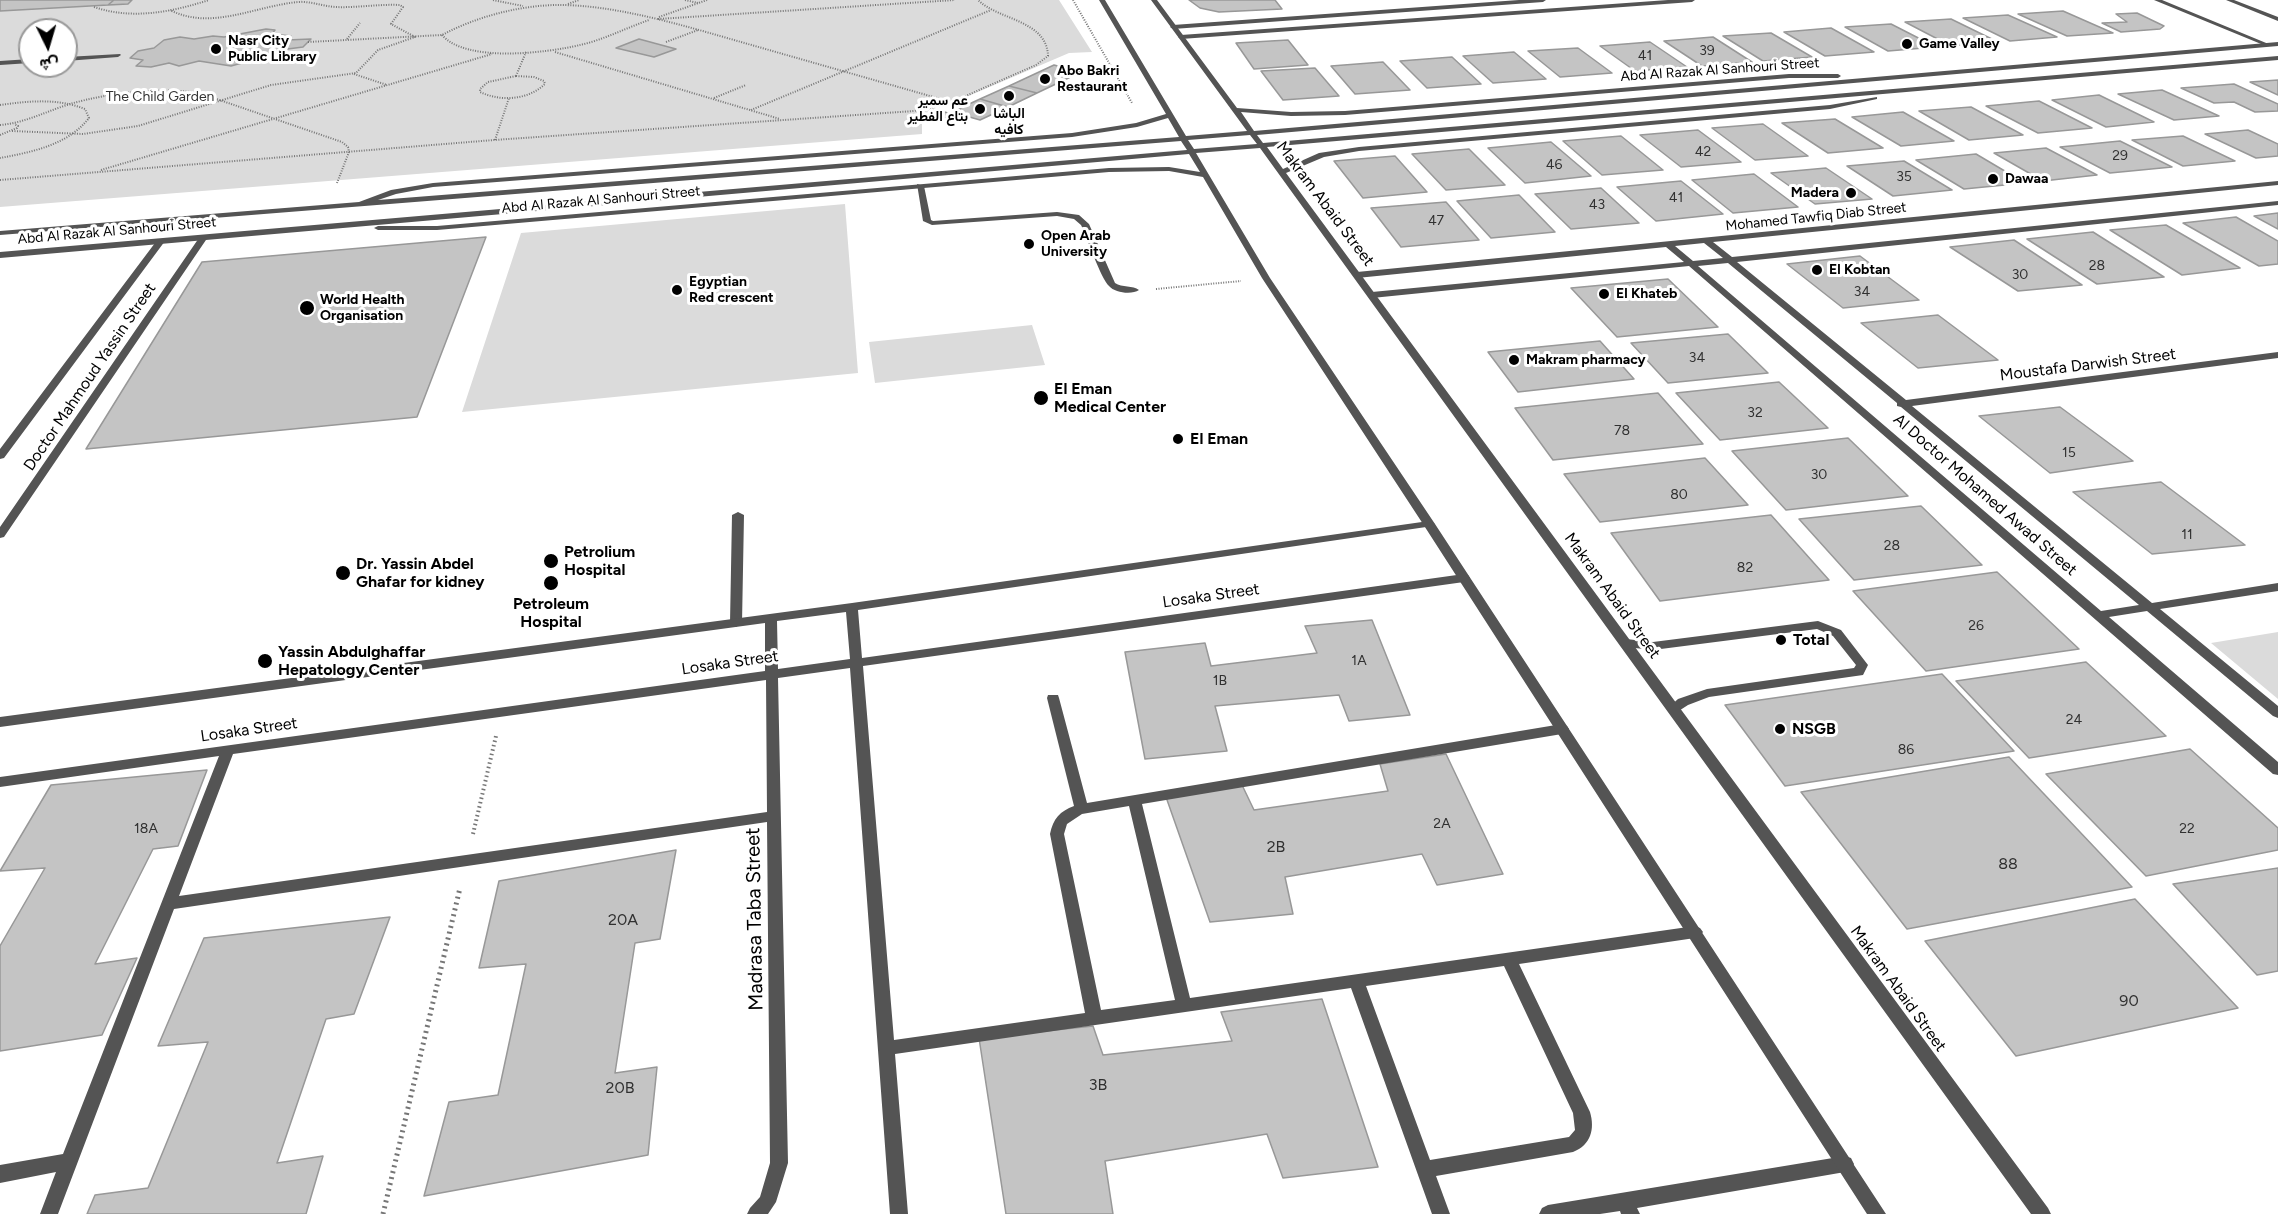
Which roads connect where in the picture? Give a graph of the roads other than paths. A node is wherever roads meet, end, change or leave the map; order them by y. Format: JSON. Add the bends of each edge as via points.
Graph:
{"nodes":[{"id":1,"x":1102,"y":0,"type":"edge"},
{"id":2,"x":1154,"y":0,"type":"edge"},
{"id":3,"x":1417,"y":0,"type":"edge"},
{"id":4,"x":1543,"y":0,"type":"edge"},
{"id":5,"x":1692,"y":0,"type":"edge"},
{"id":6,"x":2157,"y":0,"type":"edge"},
{"id":7,"x":2229,"y":0,"type":"edge"},
{"id":8,"x":1394,"y":5,"type":"dead end"},
{"id":9,"x":1426,"y":8,"type":"junction"},
{"id":10,"x":1400,"y":10,"type":"junction"},
{"id":11,"x":1438,"y":18,"type":"junction"},
{"id":12,"x":2278,"y":19,"type":"edge"},
{"id":13,"x":1411,"y":20,"type":"junction"},
{"id":14,"x":1173,"y":27,"type":"junction"},
{"id":15,"x":1181,"y":38,"type":"junction"},
{"id":16,"x":2278,"y":44,"type":"edge"},
{"id":17,"x":2268,"y":45,"type":"junction"},
{"id":18,"x":118,"y":56,"type":"dead end"},
{"id":19,"x":78,"y":58,"type":"edge"},
{"id":20,"x":2278,"y":58,"type":"edge"},
{"id":21,"x":18,"y":62,"type":"edge"},
{"id":22,"x":0,"y":63,"type":"edge"},
{"id":23,"x":1870,"y":80,"type":"junction"},
{"id":24,"x":1886,"y":92,"type":"junction"},
{"id":25,"x":1235,"y":110,"type":"junction"},
{"id":26,"x":1345,"y":113,"type":"junction"},
{"id":27,"x":1171,"y":116,"type":"junction"},
{"id":28,"x":1052,"y":136,"type":"junction"},
{"id":29,"x":1375,"y":147,"type":"junction"},
{"id":30,"x":1076,"y":172,"type":"junction"},
{"id":31,"x":1280,"y":173,"type":"junction"},
{"id":32,"x":1205,"y":175,"type":"junction"},
{"id":33,"x":2278,"y":183,"type":"edge"},
{"id":34,"x":920,"y":186,"type":"junction"},
{"id":35,"x":2278,"y":203,"type":"edge"},
{"id":36,"x":360,"y":204,"type":"junction"},
{"id":37,"x":349,"y":224,"type":"junction"},
{"id":38,"x":0,"y":233,"type":"edge"},
{"id":39,"x":204,"y":237,"type":"junction"},
{"id":40,"x":161,"y":241,"type":"junction"},
{"id":41,"x":1707,"y":241,"type":"junction"},
{"id":42,"x":1669,"y":245,"type":"junction"},
{"id":43,"x":0,"y":255,"type":"edge"},
{"id":44,"x":1729,"y":260,"type":"junction"},
{"id":45,"x":1691,"y":264,"type":"junction"},
{"id":46,"x":1357,"y":275,"type":"junction"},
{"id":47,"x":1135,"y":290,"type":"road end"},
{"id":48,"x":1372,"y":295,"type":"junction"},
{"id":49,"x":2278,"y":355,"type":"edge"},
{"id":50,"x":1901,"y":404,"type":"junction"},
{"id":51,"x":0,"y":456,"type":"edge"},
{"id":52,"x":738,"y":514,"type":"dead end"},
{"id":53,"x":1429,"y":524,"type":"junction"},
{"id":54,"x":0,"y":535,"type":"edge"},
{"id":55,"x":1464,"y":578,"type":"junction"},
{"id":56,"x":2278,"y":587,"type":"edge"},
{"id":57,"x":852,"y":607,"type":"junction"},
{"id":58,"x":2151,"y":607,"type":"junction"},
{"id":59,"x":2099,"y":615,"type":"junction"},
{"id":60,"x":771,"y":618,"type":"junction"},
{"id":61,"x":736,"y":622,"type":"junction"},
{"id":62,"x":1626,"y":643,"type":"junction"},
{"id":63,"x":857,"y":662,"type":"junction"},
{"id":64,"x":771,"y":674,"type":"junction"},
{"id":65,"x":1053,"y":698,"type":"dead end"},
{"id":66,"x":1674,"y":709,"type":"junction"},
{"id":67,"x":2278,"y":713,"type":"edge"},
{"id":68,"x":0,"y":722,"type":"edge"},
{"id":69,"x":1562,"y":729,"type":"junction"},
{"id":70,"x":228,"y":750,"type":"junction"},
{"id":71,"x":2278,"y":770,"type":"edge"},
{"id":72,"x":0,"y":782,"type":"edge"},
{"id":73,"x":1134,"y":800,"type":"junction"},
{"id":74,"x":1082,"y":809,"type":"junction"},
{"id":75,"x":774,"y":816,"type":"junction"},
{"id":76,"x":168,"y":904,"type":"junction"},
{"id":77,"x":1695,"y":932,"type":"junction"},
{"id":78,"x":1508,"y":958,"type":"junction"},
{"id":79,"x":1356,"y":980,"type":"junction"},
{"id":80,"x":1184,"y":1005,"type":"junction"},
{"id":81,"x":1094,"y":1018,"type":"junction"},
{"id":82,"x":887,"y":1048,"type":"junction"},
{"id":83,"x":69,"y":1161,"type":"junction"},
{"id":84,"x":1845,"y":1164,"type":"junction"},
{"id":85,"x":1424,"y":1170,"type":"junction"},
{"id":86,"x":0,"y":1174,"type":"edge"},
{"id":87,"x":1627,"y":1207,"type":"edge"},
{"id":88,"x":49,"y":1214,"type":"edge"},
{"id":89,"x":756,"y":1214,"type":"edge"},
{"id":90,"x":899,"y":1214,"type":"edge"},
{"id":91,"x":1441,"y":1214,"type":"edge"},
{"id":92,"x":1548,"y":1214,"type":"edge"},
{"id":93,"x":1877,"y":1214,"type":"edge"},
{"id":94,"x":2042,"y":1214,"type":"edge"}],
"edges":[{"from":1,"to":27,"type":"street"},
{"from":2,"to":14,"type":"street","name":"Makram Abaid Street"},
{"from":3,"to":9,"type":"street"},
{"from":4,"to":9,"type":"street"},
{"from":5,"to":11,"type":"street"},
{"from":6,"to":17,"type":"street"},
{"from":7,"to":12,"type":"street"},
{"from":8,"to":10,"type":"street"},
{"from":9,"to":10,"type":"street"},
{"from":9,"to":11,"type":"street"},
{"from":10,"to":13,"type":"street"},
{"from":10,"to":14,"type":"street"},
{"from":11,"to":13,"type":"street"},
{"from":13,"to":15,"type":"street"},
{"from":14,"to":15,"type":"street","name":"Makram Abaid Street"},
{"from":15,"to":25,"type":"street","name":"Makram Abaid Street"},
{"from":16,"to":17,"type":"street","name":"Abd Al Razak Al Sanhouri Street"},
{"from":17,"to":23,"type":"street","name":"Abd Al Razak Al Sanhouri Street"},
{"from":18,"to":19,"type":"street"},
{"from":20,"to":24,"type":"street"},
{"from":21,"to":22,"type":"street"},
{"from":23,"to":26,"type":"street","name":"Abd Al Razak Al Sanhouri Street","via":[[1789,76]]},
{"from":23,"to":36,"type":"street"},
{"from":24,"to":29,"type":"street","via":[[1873,99],[1830,107]]},
{"from":24,"to":37,"type":"street"},
{"from":25,"to":26,"type":"street","name":"Abd Al Razak Al Sanhouri Street"},
{"from":25,"to":31,"type":"street","name":"Makram Abaid Street"},
{"from":26,"to":29,"type":"street","via":[[1335,121],[1337,130]]},
{"from":27,"to":28,"type":"street","name":"Abd Al Razak Al Sanhouri Street","via":[[1117,129]]},
{"from":27,"to":32,"type":"street"},
{"from":28,"to":30,"type":"street","via":[[1080,144],[1089,153],[1088,163]]},
{"from":28,"to":36,"type":"street","name":"Abd Al Razak Al Sanhouri Street","via":[[433,185],[394,192]]},
{"from":29,"to":31,"type":"street","via":[[1322,155]]},
{"from":30,"to":32,"type":"street","name":"Abd Al Razak Al Sanhouri Street","via":[[1149,168]]},
{"from":30,"to":34,"type":"street","name":"Abd Al Razak Al Sanhouri Street"},
{"from":31,"to":46,"type":"street","name":"Makram Abaid Street"},
{"from":32,"to":53,"type":"street","via":[[1266,278]]},
{"from":33,"to":41,"type":"street","name":"Mohamed Tawfiq Diab Street"},
{"from":34,"to":37,"type":"street","name":"Abd Al Razak Al Sanhouri Street","via":[[437,228]]},
{"from":34,"to":47,"type":"street","via":[[927,221],[932,223],[1057,214],[1076,217],[1085,224],[1111,284],[1118,289]]},
{"from":35,"to":44,"type":"street"},
{"from":36,"to":38,"type":"street","name":"Abd Al Razak Al Sanhouri Street"},
{"from":37,"to":39,"type":"street","name":"Abd Al Razak Al Sanhouri Street"},
{"from":39,"to":40,"type":"street","name":"Abd Al Razak Al Sanhouri Street"},
{"from":39,"to":54,"type":"street","name":"Doctor Mahmoud Yassin Street"},
{"from":40,"to":43,"type":"street","name":"Abd Al Razak Al Sanhouri Street"},
{"from":40,"to":51,"type":"street","name":"Doctor Mahmoud Yassin Street"},
{"from":41,"to":42,"type":"street","name":"Mohamed Tawfiq Diab Street"},
{"from":41,"to":44,"type":"street","name":"Al Doctor Mohamed Awad Street"},
{"from":42,"to":45,"type":"street","name":"Al Doctor Mohamed Awad Street"},
{"from":42,"to":46,"type":"street","name":"Mohamed Tawfiq Diab Street"},
{"from":44,"to":45,"type":"street"},
{"from":44,"to":50,"type":"street","name":"Al Doctor Mohamed Awad Street"},
{"from":45,"to":48,"type":"street"},
{"from":45,"to":59,"type":"street","name":"Al Doctor Mohamed Awad Street"},
{"from":46,"to":48,"type":"street","name":"Makram Abaid Street"},
{"from":48,"to":62,"type":"street","name":"Makram Abaid Street"},
{"from":49,"to":50,"type":"street","name":"Moustafa Darwish Street"},
{"from":50,"to":58,"type":"street","name":"Al Doctor Mohamed Awad Street"},
{"from":52,"to":61,"type":"street"},
{"from":53,"to":55,"type":"street"},
{"from":53,"to":57,"type":"street"},
{"from":55,"to":63,"type":"street","name":"Losaka Street"},
{"from":55,"to":69,"type":"street"},
{"from":56,"to":58,"type":"street"},
{"from":57,"to":60,"type":"street"},
{"from":57,"to":63,"type":"street"},
{"from":58,"to":59,"type":"street"},
{"from":58,"to":67,"type":"street","name":"Al Doctor Mohamed Awad Street"},
{"from":59,"to":71,"type":"street","name":"Al Doctor Mohamed Awad Street"},
{"from":60,"to":61,"type":"street"},
{"from":60,"to":64,"type":"street","name":"Madrasa Taba Street"},
{"from":61,"to":68,"type":"street"},
{"from":62,"to":66,"type":"street","name":"Makram Abaid Street"},
{"from":62,"to":66,"type":"street","via":[[1653,646],[1818,626],[1837,633],[1862,665],[1858,672],[1694,696]]},
{"from":63,"to":64,"type":"street","name":"Losaka Street"},
{"from":63,"to":82,"type":"street"},
{"from":64,"to":70,"type":"street","name":"Losaka Street"},
{"from":64,"to":75,"type":"street","name":"Madrasa Taba Street"},
{"from":65,"to":74,"type":"street"},
{"from":66,"to":94,"type":"street","name":"Makram Abaid Street"},
{"from":69,"to":73,"type":"street"},
{"from":69,"to":77,"type":"street"},
{"from":70,"to":72,"type":"street","name":"Losaka Street"},
{"from":70,"to":76,"type":"street"},
{"from":73,"to":74,"type":"street"},
{"from":73,"to":80,"type":"street"},
{"from":74,"to":81,"type":"street","via":[[1068,813],[1059,823],[1057,834]]},
{"from":75,"to":76,"type":"street"},
{"from":75,"to":89,"type":"street","name":"Madrasa Taba Street","via":[[779,1163],[767,1202]]},
{"from":76,"to":83,"type":"street"},
{"from":77,"to":78,"type":"street"},
{"from":77,"to":84,"type":"street"},
{"from":78,"to":79,"type":"street"},
{"from":78,"to":85,"type":"street","via":[[1581,1112],[1583,1136],[1574,1144]]},
{"from":79,"to":80,"type":"street"},
{"from":79,"to":85,"type":"street"},
{"from":80,"to":81,"type":"street"},
{"from":81,"to":82,"type":"street"},
{"from":82,"to":90,"type":"street"},
{"from":83,"to":86,"type":"street"},
{"from":83,"to":88,"type":"street"},
{"from":84,"to":87,"type":"street"},
{"from":84,"to":93,"type":"street"},
{"from":85,"to":91,"type":"street"},
{"from":87,"to":92,"type":"street"}]}
